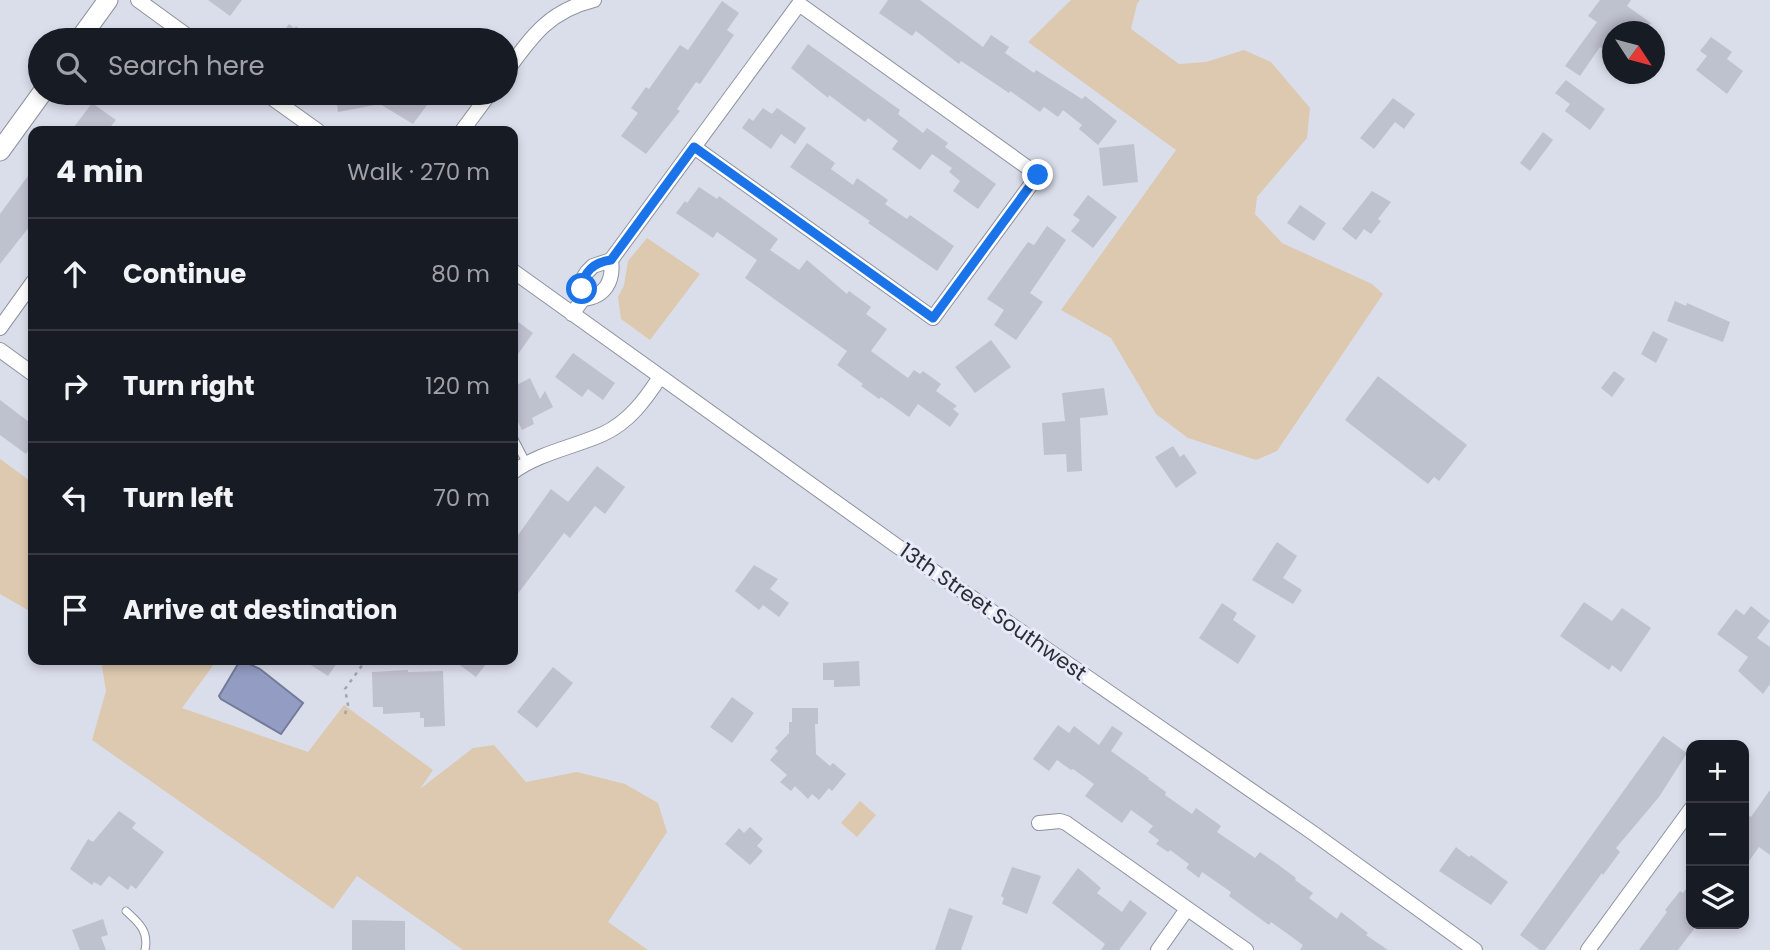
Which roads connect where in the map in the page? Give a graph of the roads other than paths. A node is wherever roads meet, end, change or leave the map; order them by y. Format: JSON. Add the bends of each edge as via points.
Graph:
{"nodes":[{"id":1,"x":108,"y":0,"type":"edge"},
{"id":2,"x":138,"y":0,"type":"edge"},
{"id":3,"x":594,"y":0,"type":"edge"},
{"id":4,"x":88,"y":28,"type":"edge"},
{"id":5,"x":176,"y":28,"type":"edge"},
{"id":6,"x":518,"y":56,"type":"edge"},
{"id":7,"x":33,"y":105,"type":"edge"},
{"id":8,"x":282,"y":105,"type":"edge"},
{"id":9,"x":481,"y":105,"type":"edge"},
{"id":10,"x":311,"y":126,"type":"edge"},
{"id":11,"x":466,"y":126,"type":"edge"},
{"id":12,"x":694,"y":147,"type":"junction"},
{"id":13,"x":0,"y":151,"type":"edge"},
{"id":14,"x":611,"y":260,"type":"junction"},
{"id":15,"x":518,"y":275,"type":"edge"},
{"id":16,"x":28,"y":289,"type":"edge"},
{"id":17,"x":583,"y":299,"type":"junction"},
{"id":18,"x":572,"y":314,"type":"junction"},
{"id":19,"x":0,"y":328,"type":"edge"},
{"id":20,"x":0,"y":350,"type":"edge"},
{"id":21,"x":28,"y":370,"type":"edge"},
{"id":22,"x":660,"y":377,"type":"junction"},
{"id":23,"x":518,"y":447,"type":"edge"},
{"id":24,"x":527,"y":464,"type":"junction"},
{"id":25,"x":518,"y":469,"type":"edge"},
{"id":26,"x":1686,"y":815,"type":"edge"},
{"id":27,"x":1040,"y":823,"type":"dead end"},
{"id":28,"x":1187,"y":909,"type":"junction"},
{"id":29,"x":126,"y":911,"type":"dead end"},
{"id":30,"x":145,"y":950,"type":"edge"},
{"id":31,"x":1158,"y":950,"type":"edge"},
{"id":32,"x":1246,"y":950,"type":"edge"},
{"id":33,"x":1475,"y":950,"type":"edge"},
{"id":34,"x":1588,"y":950,"type":"edge"}],
"edges":[{"from":1,"to":4,"type":"street"},
{"from":2,"to":5,"type":"street"},
{"from":3,"to":6,"type":"street","via":[[552,18]]},
{"from":7,"to":13,"type":"street"},
{"from":8,"to":10,"type":"street"},
{"from":9,"to":11,"type":"street"},
{"from":12,"to":12,"type":"street","via":[[933,318],[1038,175],[799,4]]},
{"from":12,"to":14,"type":"street"},
{"from":14,"to":17,"type":"street","via":[[607,287],[594,298]]},
{"from":14,"to":17,"type":"street","via":[[593,265],[587,272],[582,280]]},
{"from":15,"to":18,"type":"street","name":"13th Street Southwest"},
{"from":16,"to":19,"type":"street"},
{"from":17,"to":18,"type":"street"},
{"from":18,"to":22,"type":"street","name":"13th Street Southwest"},
{"from":20,"to":21,"type":"street"},
{"from":22,"to":24,"type":"street","via":[[641,405],[605,433]]},
{"from":22,"to":33,"type":"street","name":"13th Street Southwest"},
{"from":23,"to":24,"type":"lane"},
{"from":24,"to":25,"type":"street"},
{"from":26,"to":34,"type":"street"},
{"from":27,"to":28,"type":"street","via":[[1066,823]]},
{"from":28,"to":31,"type":"street"},
{"from":28,"to":32,"type":"street"},
{"from":29,"to":30,"type":"lane","via":[[143,927]]}]}
